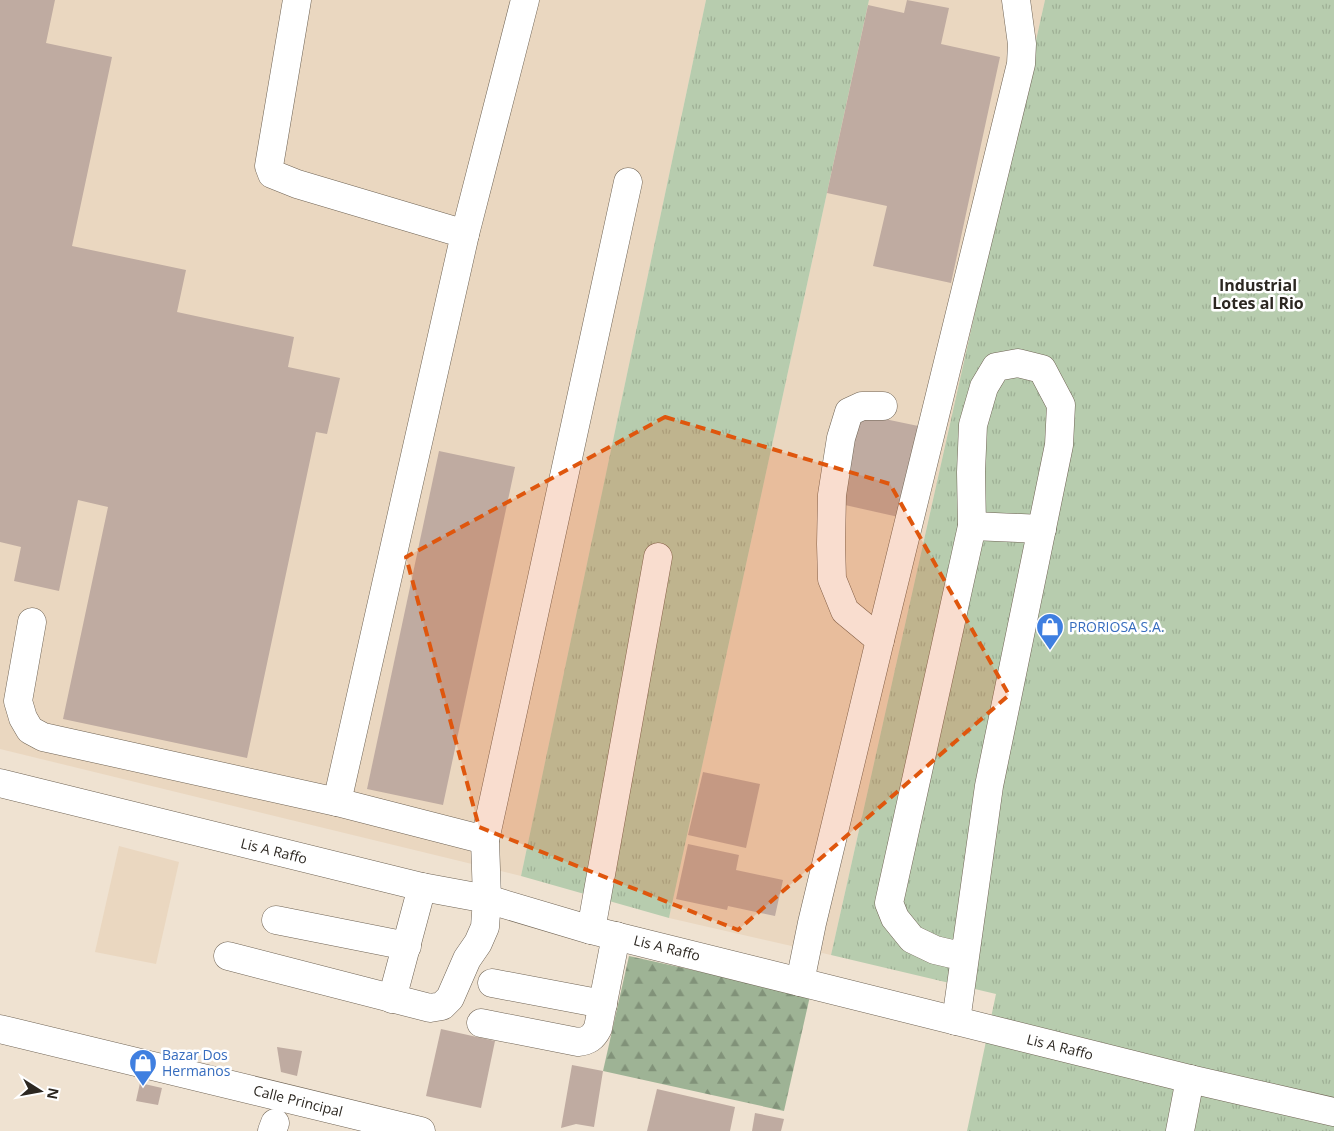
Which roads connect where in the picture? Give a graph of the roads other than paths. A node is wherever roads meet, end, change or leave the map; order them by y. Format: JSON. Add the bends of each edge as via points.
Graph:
{"nodes":[{"id":1,"x":297,"y":0,"type":"edge"},
{"id":2,"x":525,"y":0,"type":"edge"},
{"id":3,"x":1016,"y":0,"type":"edge"},
{"id":4,"x":628,"y":182,"type":"dead end"},
{"id":5,"x":466,"y":234,"type":"junction"},
{"id":6,"x":883,"y":406,"type":"dead end"},
{"id":7,"x":972,"y":526,"type":"junction"},
{"id":8,"x":1042,"y":529,"type":"junction"},
{"id":9,"x":658,"y":557,"type":"dead end"},
{"id":10,"x":32,"y":622,"type":"dead end"},
{"id":11,"x":880,"y":640,"type":"junction"},
{"id":12,"x":0,"y":783,"type":"edge"},
{"id":13,"x":337,"y":802,"type":"junction"},
{"id":14,"x":485,"y":840,"type":"junction"},
{"id":15,"x":422,"y":887,"type":"junction"},
{"id":16,"x":487,"y":899,"type":"junction"},
{"id":17,"x":276,"y":920,"type":"dead end"},
{"id":18,"x":604,"y":933,"type":"junction"},
{"id":19,"x":407,"y":946,"type":"junction"},
{"id":20,"x":228,"y":956,"type":"dead end"},
{"id":21,"x":964,"y":957,"type":"junction"},
{"id":22,"x":800,"y":982,"type":"junction"},
{"id":23,"x":492,"y":983,"type":"dead end"},
{"id":24,"x":392,"y":999,"type":"junction"},
{"id":25,"x":603,"y":1004,"type":"junction"},
{"id":26,"x":956,"y":1021,"type":"junction"},
{"id":27,"x":481,"y":1023,"type":"dead end"},
{"id":28,"x":0,"y":1029,"type":"edge"},
{"id":29,"x":1190,"y":1079,"type":"junction"},
{"id":30,"x":1334,"y":1112,"type":"edge"},
{"id":31,"x":414,"y":1130,"type":"edge"},
{"id":32,"x":1180,"y":1131,"type":"edge"}],
"edges":[{"from":1,"to":5,"type":"street","via":[[269,166],[272,174]]},
{"from":2,"to":5,"type":"street"},
{"from":3,"to":11,"type":"street","via":[[1022,44],[1021,64]]},
{"from":4,"to":14,"type":"street"},
{"from":5,"to":13,"type":"street"},
{"from":6,"to":11,"type":"street","via":[[862,406],[850,412],[841,438],[832,495],[830,544],[832,579],[845,611]]},
{"from":7,"to":8,"type":"street"},
{"from":7,"to":8,"type":"street","via":[[973,425],[984,387],[996,367],[1018,363],[1042,369],[1061,405],[1059,445]]},
{"from":7,"to":21,"type":"street","via":[[889,903],[895,918],[912,940]]},
{"from":8,"to":21,"type":"street","via":[[989,786]]},
{"from":9,"to":18,"type":"street"},
{"from":10,"to":13,"type":"street","via":[[18,701],[30,730],[43,737]]},
{"from":11,"to":22,"type":"street"},
{"from":12,"to":15,"type":"street","name":"Lis A Raffo"},
{"from":13,"to":14,"type":"street"},
{"from":14,"to":16,"type":"street"},
{"from":15,"to":16,"type":"street","name":"Lis A Raffo"},
{"from":15,"to":19,"type":"street"},
{"from":16,"to":18,"type":"street","name":"Lis A Raffo"},
{"from":16,"to":24,"type":"street","via":[[485,927],[450,998],[442,1006],[430,1008]]},
{"from":17,"to":19,"type":"street"},
{"from":18,"to":22,"type":"street","name":"Lis A Raffo"},
{"from":18,"to":25,"type":"street"},
{"from":19,"to":24,"type":"street"},
{"from":20,"to":24,"type":"street"},
{"from":21,"to":26,"type":"street"},
{"from":22,"to":26,"type":"street","name":"Lis A Raffo"},
{"from":23,"to":25,"type":"street"},
{"from":25,"to":27,"type":"street","via":[[598,1028],[588,1041],[578,1042]]},
{"from":26,"to":29,"type":"street","name":"Lis A Raffo"},
{"from":28,"to":31,"type":"street","name":"Calle Principal"},
{"from":29,"to":30,"type":"street","name":"Lis A Raffo"},
{"from":29,"to":32,"type":"street"}]}
